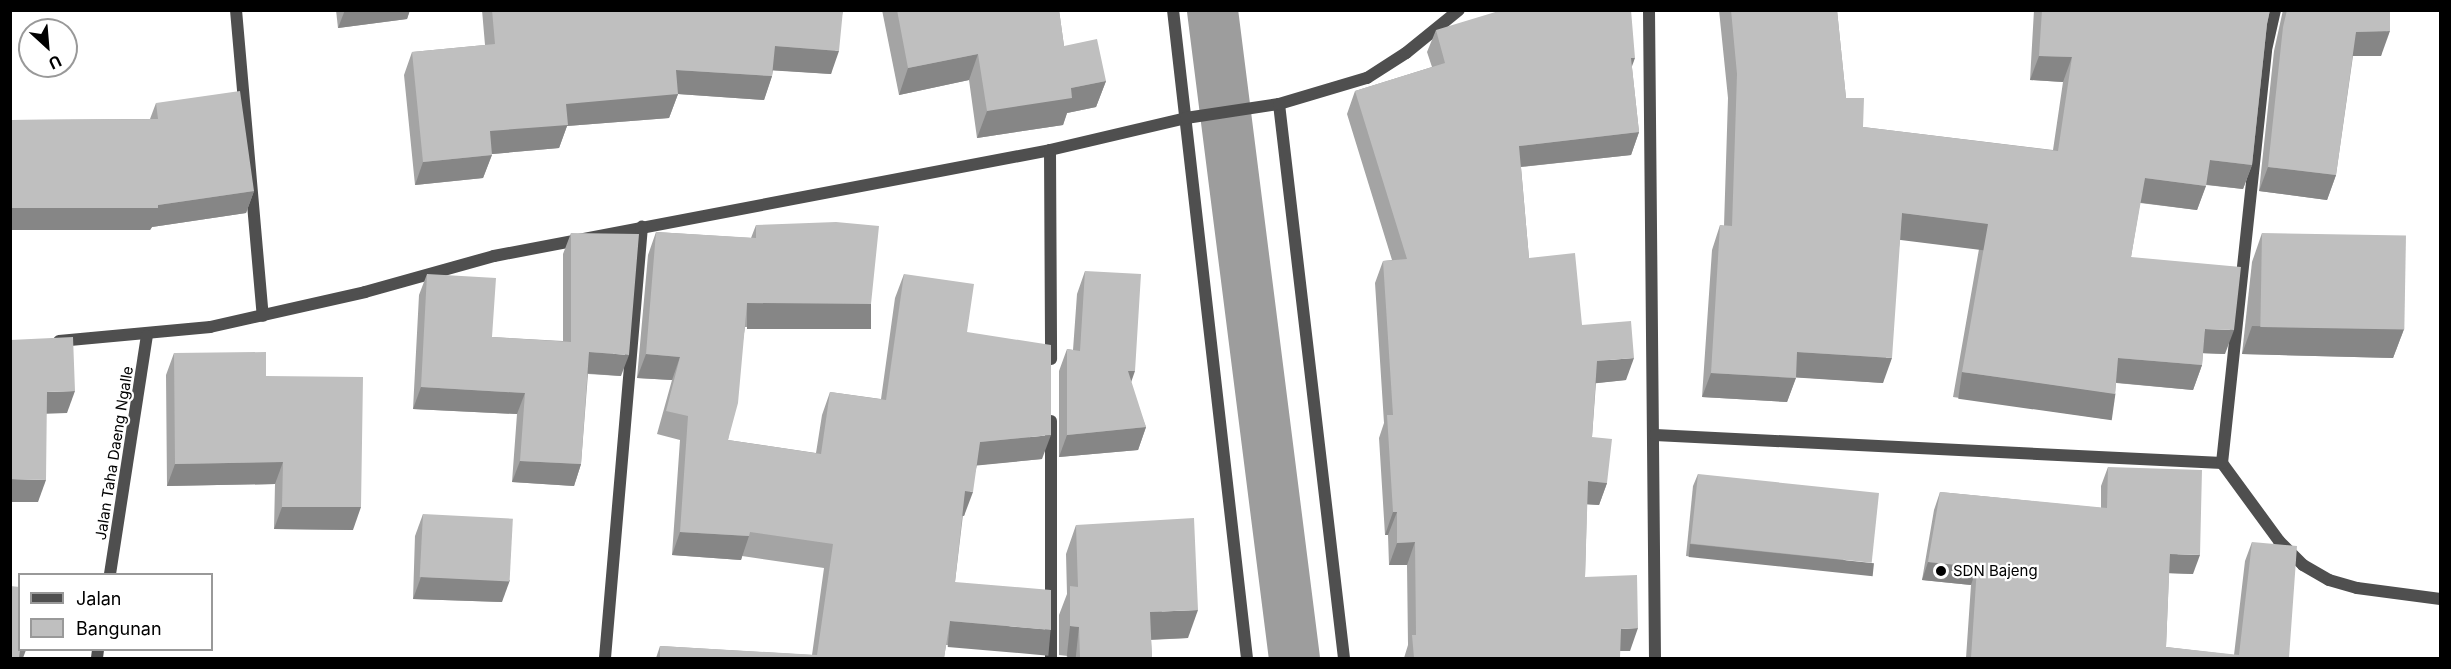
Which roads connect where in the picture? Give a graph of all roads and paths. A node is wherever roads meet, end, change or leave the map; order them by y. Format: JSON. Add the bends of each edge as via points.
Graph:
{"nodes":[{"id":1,"x":236,"y":10,"type":"edge"},
{"id":2,"x":1173,"y":10,"type":"edge"},
{"id":3,"x":1459,"y":10,"type":"edge"},
{"id":4,"x":1649,"y":10,"type":"edge"},
{"id":5,"x":2275,"y":10,"type":"edge"},
{"id":6,"x":1279,"y":104,"type":"junction"},
{"id":7,"x":1186,"y":118,"type":"junction"},
{"id":8,"x":1050,"y":150,"type":"junction"},
{"id":9,"x":642,"y":227,"type":"junction"},
{"id":10,"x":263,"y":316,"type":"junction"},
{"id":11,"x":147,"y":336,"type":"junction"},
{"id":12,"x":41,"y":342,"type":"edge"},
{"id":13,"x":1051,"y":375,"type":"edge"},
{"id":14,"x":1051,"y":410,"type":"edge"},
{"id":15,"x":1655,"y":435,"type":"junction"},
{"id":16,"x":2222,"y":463,"type":"junction"},
{"id":17,"x":110,"y":573,"type":"edge"},
{"id":18,"x":2440,"y":599,"type":"edge"},
{"id":19,"x":605,"y":658,"type":"edge"},
{"id":20,"x":1051,"y":658,"type":"edge"},
{"id":21,"x":1247,"y":658,"type":"edge"},
{"id":22,"x":1344,"y":658,"type":"edge"},
{"id":23,"x":1654,"y":658,"type":"edge"}],
"edges":[{"from":1,"to":10,"type":"street"},
{"from":2,"to":7,"type":"street"},
{"from":3,"to":6,"type":"street","via":[[1406,53],[1367,78]]},
{"from":4,"to":15,"type":"street"},
{"from":5,"to":16,"type":"street","via":[[2266,50]]},
{"from":6,"to":7,"type":"street"},
{"from":6,"to":22,"type":"street"},
{"from":7,"to":8,"type":"street"},
{"from":7,"to":21,"type":"street"},
{"from":8,"to":9,"type":"street"},
{"from":8,"to":13,"type":"street"},
{"from":9,"to":10,"type":"street","via":[[494,256]]},
{"from":9,"to":19,"type":"street"},
{"from":10,"to":11,"type":"street"},
{"from":11,"to":12,"type":"street"},
{"from":11,"to":17,"type":"street","name":"Jalan Taha Daeng Ngalle"},
{"from":14,"to":20,"type":"street"},
{"from":15,"to":16,"type":"street"},
{"from":15,"to":23,"type":"street"},
{"from":16,"to":18,"type":"street","via":[[2279,541],[2304,565],[2330,580],[2356,588]]}]}
